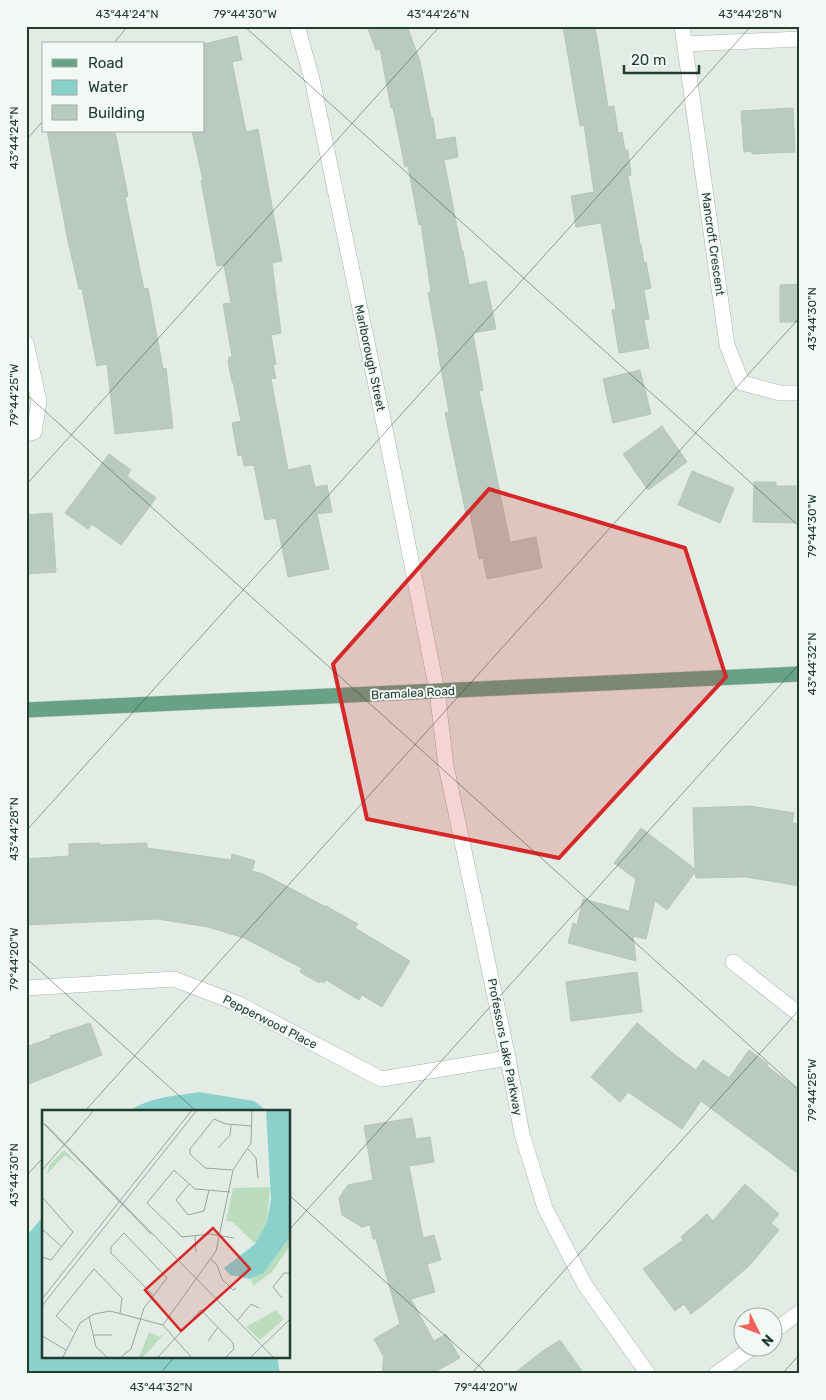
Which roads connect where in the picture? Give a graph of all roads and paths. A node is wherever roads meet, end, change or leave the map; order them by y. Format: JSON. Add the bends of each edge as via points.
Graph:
{"nodes":[{"id":1,"x":297,"y":26,"type":"edge"},
{"id":2,"x":682,"y":26,"type":"edge"},
{"id":3,"x":800,"y":39,"type":"edge"},
{"id":4,"x":685,"y":44,"type":"junction"},
{"id":5,"x":26,"y":343,"type":"edge"},
{"id":6,"x":800,"y":393,"type":"edge"},
{"id":7,"x":26,"y":434,"type":"edge"},
{"id":8,"x":800,"y":674,"type":"edge"},
{"id":9,"x":437,"y":691,"type":"junction"},
{"id":10,"x":26,"y":710,"type":"edge"},
{"id":11,"x":733,"y":962,"type":"dead end"},
{"id":12,"x":26,"y":988,"type":"edge"},
{"id":13,"x":800,"y":1015,"type":"edge"},
{"id":14,"x":508,"y":1058,"type":"junction"},
{"id":15,"x":800,"y":1312,"type":"edge"},
{"id":16,"x":784,"y":1324,"type":"edge"},
{"id":17,"x":738,"y":1358,"type":"edge"},
{"id":18,"x":648,"y":1374,"type":"edge"},
{"id":19,"x":716,"y":1374,"type":"edge"}],
"edges":[{"from":1,"to":9,"type":"street","name":"Marlborough Street","via":[[312,79]]},
{"from":2,"to":4,"type":"street","name":"Mancroft Crescent"},
{"from":3,"to":4,"type":"street"},
{"from":4,"to":6,"type":"street","name":"Mancroft Crescent","via":[[727,345],[742,383],[780,394]]},
{"from":5,"to":7,"type":"street","via":[[39,401],[34,432]]},
{"from":8,"to":9,"type":"main road","name":"Bramalea Road"},
{"from":9,"to":10,"type":"main road","name":"Bramalea Road"},
{"from":9,"to":14,"type":"street","name":"Professors Lake Parkway","via":[[446,766]]},
{"from":11,"to":13,"type":"street"},
{"from":12,"to":14,"type":"street","name":"Pepperwood Place","via":[[174,979],[239,1004],[381,1079]]},
{"from":14,"to":18,"type":"street","name":"Professors Lake Parkway","via":[[522,1134],[545,1208],[585,1285]]},
{"from":15,"to":16,"type":"street"},
{"from":17,"to":19,"type":"street"}]}
